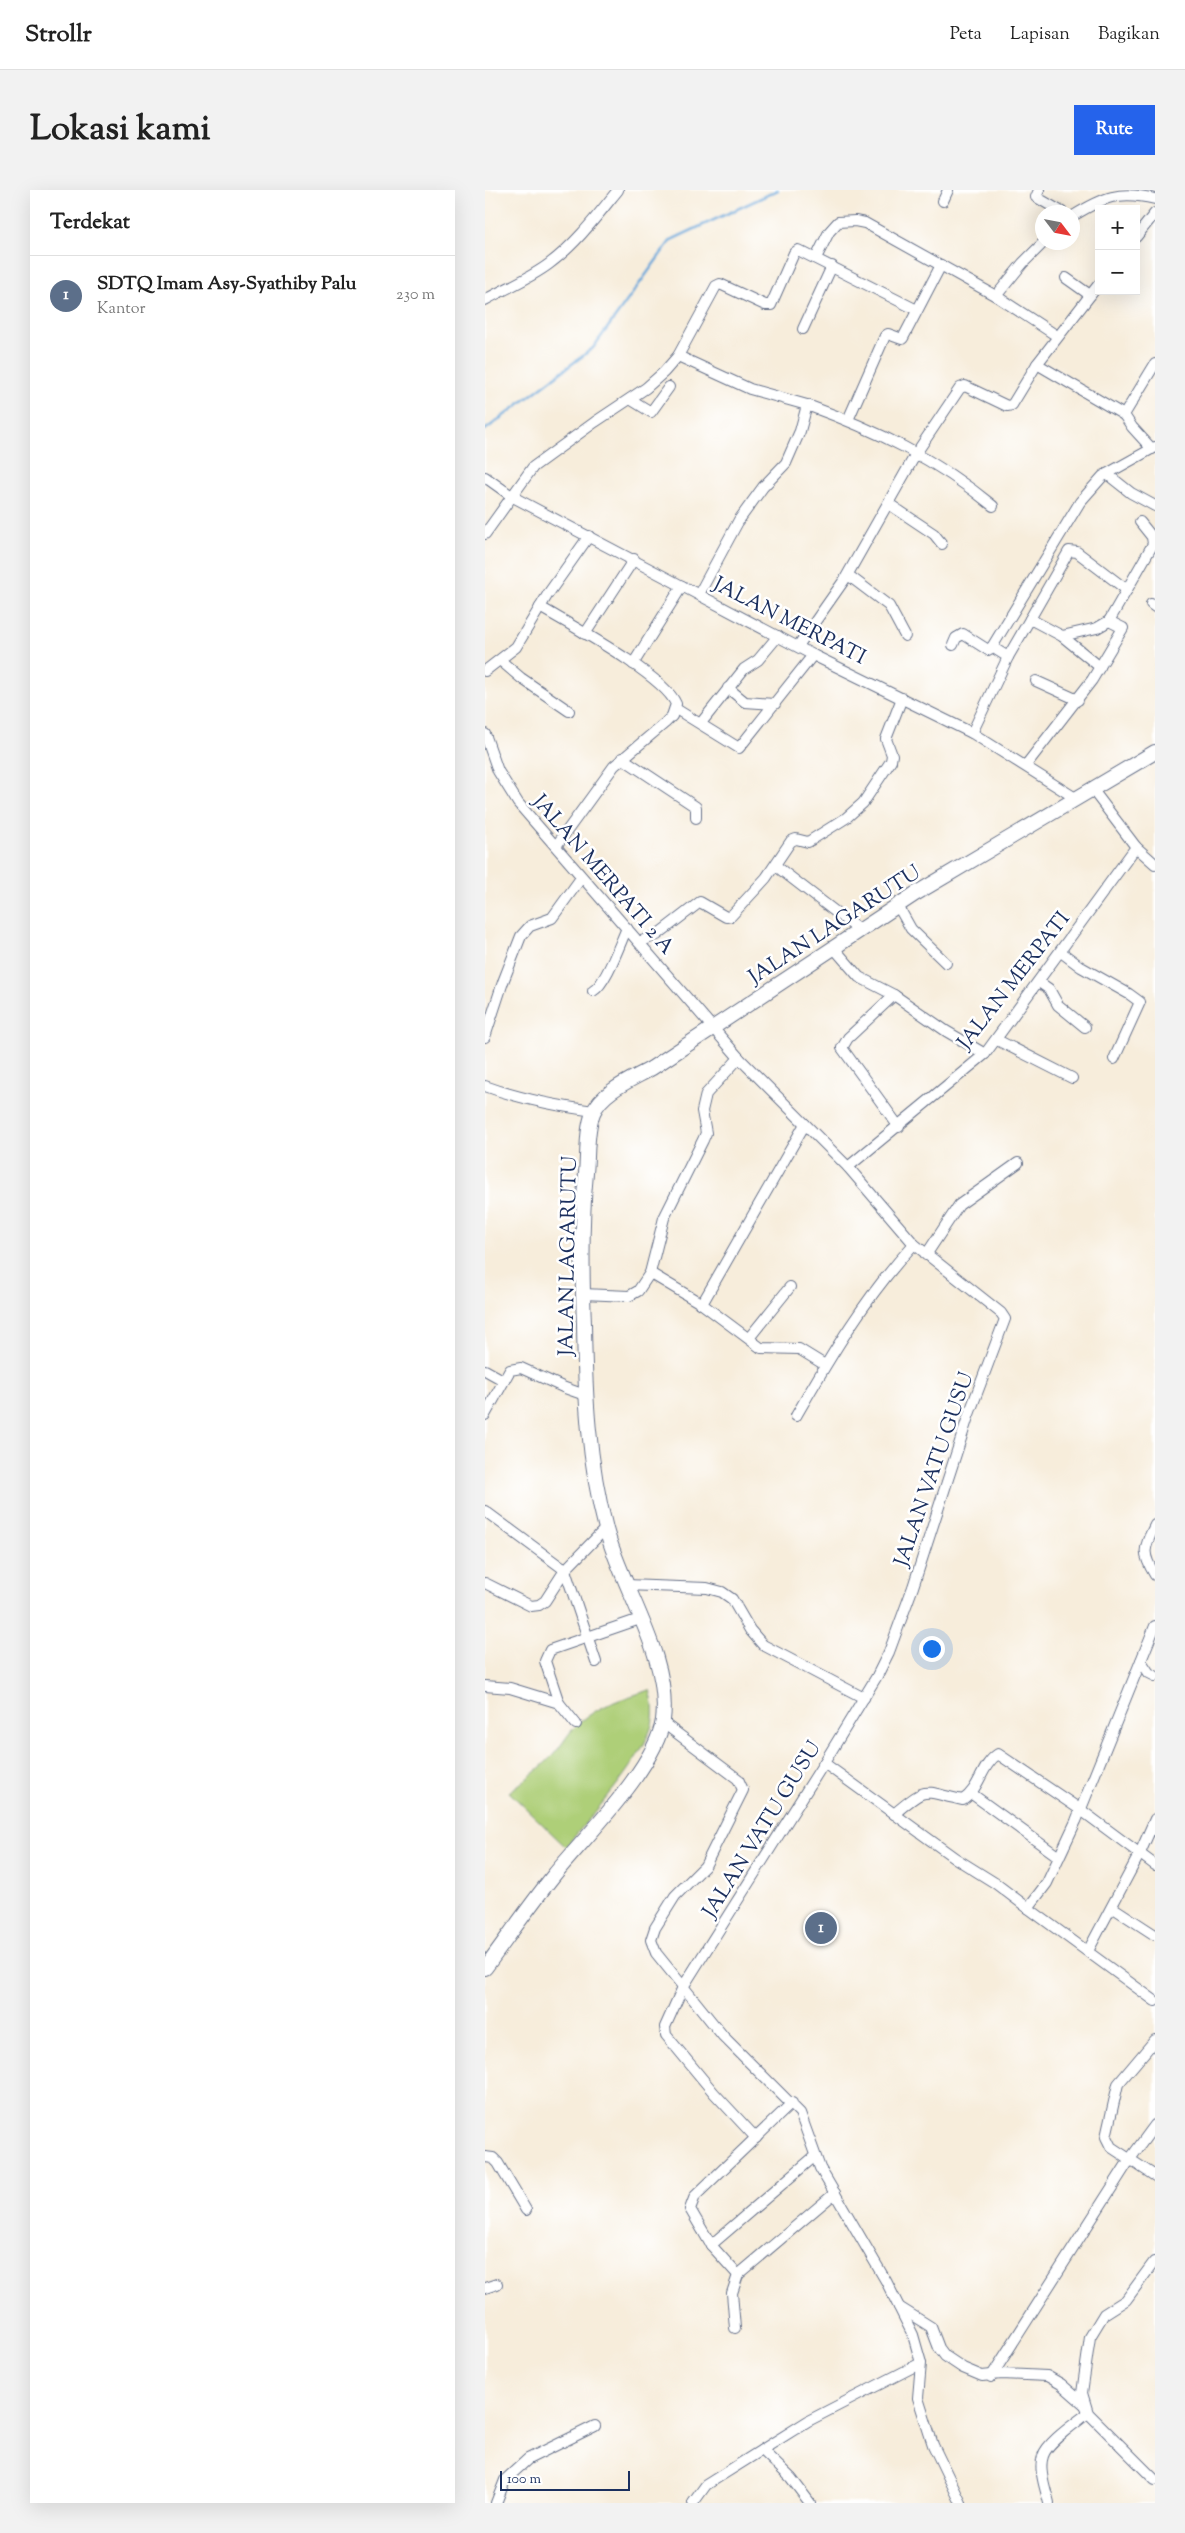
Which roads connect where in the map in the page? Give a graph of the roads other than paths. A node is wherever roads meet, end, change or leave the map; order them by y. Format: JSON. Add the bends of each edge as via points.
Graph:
{"nodes":[{"id":1,"x":618,"y":190,"type":"edge"},
{"id":2,"x":948,"y":190,"type":"edge"},
{"id":3,"x":1039,"y":190,"type":"edge"},
{"id":4,"x":1155,"y":199,"type":"edge"},
{"id":5,"x":943,"y":200,"type":"dead end"},
{"id":6,"x":1050,"y":205,"type":"edge"},
{"id":7,"x":1080,"y":212,"type":"edge"},
{"id":8,"x":1155,"y":213,"type":"edge"},
{"id":9,"x":1140,"y":233,"type":"edge"},
{"id":10,"x":1036,"y":250,"type":"edge"},
{"id":11,"x":816,"y":258,"type":"junction"},
{"id":12,"x":941,"y":265,"type":"junction"},
{"id":13,"x":831,"y":266,"type":"junction"},
{"id":14,"x":1066,"y":278,"type":"dead end"},
{"id":15,"x":1095,"y":289,"type":"edge"},
{"id":16,"x":1090,"y":295,"type":"junction"},
{"id":17,"x":996,"y":296,"type":"junction"},
{"id":18,"x":485,"y":300,"type":"edge"},
{"id":19,"x":917,"y":310,"type":"junction"},
{"id":20,"x":803,"y":329,"type":"dead end"},
{"id":21,"x":1057,"y":336,"type":"junction"},
{"id":22,"x":678,"y":356,"type":"junction"},
{"id":23,"x":1037,"y":364,"type":"junction"},
{"id":24,"x":1155,"y":364,"type":"edge"},
{"id":25,"x":669,"y":386,"type":"dead end"},
{"id":26,"x":630,"y":399,"type":"junction"},
{"id":27,"x":807,"y":405,"type":"junction"},
{"id":28,"x":1124,"y":415,"type":"junction"},
{"id":29,"x":848,"y":420,"type":"junction"},
{"id":30,"x":1154,"y":448,"type":"edge"},
{"id":31,"x":917,"y":452,"type":"junction"},
{"id":32,"x":1107,"y":474,"type":"junction"},
{"id":33,"x":485,"y":477,"type":"edge"},
{"id":34,"x":513,"y":497,"type":"junction"},
{"id":35,"x":889,"y":504,"type":"junction"},
{"id":36,"x":993,"y":506,"type":"dead end"},
{"id":37,"x":1155,"y":506,"type":"edge"},
{"id":38,"x":1140,"y":522,"type":"dead end"},
{"id":39,"x":485,"y":534,"type":"edge"},
{"id":40,"x":589,"y":536,"type":"junction"},
{"id":41,"x":941,"y":544,"type":"dead end"},
{"id":42,"x":634,"y":559,"type":"junction"},
{"id":43,"x":848,"y":574,"type":"junction"},
{"id":44,"x":683,"y":586,"type":"junction"},
{"id":45,"x":1127,"y":590,"type":"junction"},
{"id":46,"x":699,"y":594,"type":"junction"},
{"id":47,"x":540,"y":607,"type":"junction"},
{"id":48,"x":1029,"y":619,"type":"junction"},
{"id":49,"x":1109,"y":621,"type":"junction"},
{"id":50,"x":585,"y":634,"type":"junction"},
{"id":51,"x":778,"y":636,"type":"junction"},
{"id":52,"x":905,"y":636,"type":"dead end"},
{"id":53,"x":1061,"y":636,"type":"junction"},
{"id":54,"x":953,"y":645,"type":"dead end"},
{"id":55,"x":797,"y":646,"type":"junction"},
{"id":56,"x":992,"y":647,"type":"junction"},
{"id":57,"x":813,"y":655,"type":"junction"},
{"id":58,"x":1009,"y":657,"type":"junction"},
{"id":59,"x":501,"y":661,"type":"junction"},
{"id":60,"x":633,"y":664,"type":"junction"},
{"id":61,"x":1100,"y":667,"type":"junction"},
{"id":62,"x":485,"y":671,"type":"edge"},
{"id":63,"x":1036,"y":681,"type":"dead end"},
{"id":64,"x":728,"y":688,"type":"junction"},
{"id":65,"x":902,"y":698,"type":"junction"},
{"id":66,"x":1078,"y":700,"type":"junction"},
{"id":67,"x":775,"y":704,"type":"junction"},
{"id":68,"x":676,"y":709,"type":"junction"},
{"id":69,"x":569,"y":711,"type":"dead end"},
{"id":70,"x":701,"y":723,"type":"junction"},
{"id":71,"x":973,"y":733,"type":"junction"},
{"id":72,"x":485,"y":734,"type":"edge"},
{"id":73,"x":1155,"y":752,"type":"edge"},
{"id":74,"x":623,"y":758,"type":"junction"},
{"id":75,"x":1026,"y":765,"type":"junction"},
{"id":76,"x":1092,"y":789,"type":"junction"},
{"id":77,"x":1077,"y":799,"type":"junction"},
{"id":78,"x":697,"y":818,"type":"dead end"},
{"id":79,"x":556,"y":846,"type":"junction"},
{"id":80,"x":1135,"y":847,"type":"junction"},
{"id":81,"x":1155,"y":864,"type":"edge"},
{"id":82,"x":776,"y":866,"type":"junction"},
{"id":83,"x":581,"y":878,"type":"junction"},
{"id":84,"x":897,"y":906,"type":"junction"},
{"id":85,"x":627,"y":928,"type":"junction"},
{"id":86,"x":859,"y":930,"type":"junction"},
{"id":87,"x":639,"y":942,"type":"junction"},
{"id":88,"x":833,"y":947,"type":"junction"},
{"id":89,"x":1061,"y":952,"type":"junction"},
{"id":90,"x":946,"y":963,"type":"dead end"},
{"id":91,"x":1039,"y":982,"type":"junction"},
{"id":92,"x":593,"y":991,"type":"dead end"},
{"id":93,"x":894,"y":996,"type":"junction"},
{"id":94,"x":713,"y":1027,"type":"junction"},
{"id":95,"x":1085,"y":1027,"type":"dead end"},
{"id":96,"x":485,"y":1037,"type":"edge"},
{"id":97,"x":997,"y":1040,"type":"junction"},
{"id":98,"x":985,"y":1054,"type":"junction"},
{"id":99,"x":739,"y":1058,"type":"junction"},
{"id":100,"x":1114,"y":1059,"type":"dead end"},
{"id":101,"x":1072,"y":1078,"type":"dead end"},
{"id":102,"x":485,"y":1086,"type":"edge"},
{"id":103,"x":594,"y":1110,"type":"junction"},
{"id":104,"x":805,"y":1124,"type":"junction"},
{"id":105,"x":899,"y":1127,"type":"junction"},
{"id":106,"x":1017,"y":1162,"type":"dead end"},
{"id":107,"x":849,"y":1167,"type":"junction"},
{"id":108,"x":914,"y":1244,"type":"junction"},
{"id":109,"x":926,"y":1255,"type":"junction"},
{"id":110,"x":650,"y":1273,"type":"junction"},
{"id":111,"x":790,"y":1288,"type":"dead end"},
{"id":112,"x":583,"y":1294,"type":"junction"},
{"id":113,"x":702,"y":1304,"type":"junction"},
{"id":114,"x":749,"y":1338,"type":"junction"},
{"id":115,"x":825,"y":1365,"type":"junction"},
{"id":116,"x":485,"y":1370,"type":"edge"},
{"id":117,"x":503,"y":1380,"type":"junction"},
{"id":118,"x":585,"y":1394,"type":"junction"},
{"id":119,"x":485,"y":1415,"type":"edge"},
{"id":120,"x":796,"y":1416,"type":"dead end"},
{"id":121,"x":485,"y":1512,"type":"edge"},
{"id":122,"x":1155,"y":1525,"type":"edge"},
{"id":123,"x":605,"y":1528,"type":"junction"},
{"id":124,"x":565,"y":1570,"type":"junction"},
{"id":125,"x":1155,"y":1575,"type":"edge"},
{"id":126,"x":485,"y":1583,"type":"edge"},
{"id":127,"x":626,"y":1585,"type":"junction"},
{"id":128,"x":640,"y":1619,"type":"junction"},
{"id":129,"x":1155,"y":1626,"type":"edge"},
{"id":130,"x":588,"y":1637,"type":"junction"},
{"id":131,"x":1141,"y":1661,"type":"junction"},
{"id":132,"x":596,"y":1662,"type":"dead end"},
{"id":133,"x":1155,"y":1676,"type":"edge"},
{"id":134,"x":485,"y":1686,"type":"edge"},
{"id":135,"x":864,"y":1698,"type":"junction"},
{"id":136,"x":559,"y":1703,"type":"junction"},
{"id":137,"x":663,"y":1722,"type":"junction"},
{"id":138,"x":577,"y":1724,"type":"dead end"},
{"id":139,"x":825,"y":1763,"type":"junction"},
{"id":140,"x":972,"y":1794,"type":"junction"},
{"id":141,"x":1081,"y":1810,"type":"junction"},
{"id":142,"x":894,"y":1814,"type":"junction"},
{"id":143,"x":1155,"y":1819,"type":"edge"},
{"id":144,"x":1140,"y":1853,"type":"junction"},
{"id":145,"x":1059,"y":1857,"type":"junction"},
{"id":146,"x":1155,"y":1865,"type":"edge"},
{"id":147,"x":1112,"y":1907,"type":"junction"},
{"id":148,"x":1028,"y":1908,"type":"junction"},
{"id":149,"x":1155,"y":1935,"type":"edge"},
{"id":150,"x":1088,"y":1951,"type":"junction"},
{"id":151,"x":485,"y":1968,"type":"edge"},
{"id":152,"x":683,"y":1987,"type":"junction"},
{"id":153,"x":1155,"y":2001,"type":"edge"},
{"id":154,"x":1155,"y":2040,"type":"edge"},
{"id":155,"x":792,"y":2103,"type":"junction"},
{"id":156,"x":1155,"y":2125,"type":"edge"},
{"id":157,"x":756,"y":2138,"type":"junction"},
{"id":158,"x":815,"y":2156,"type":"junction"},
{"id":159,"x":485,"y":2157,"type":"edge"},
{"id":160,"x":1130,"y":2159,"type":"junction"},
{"id":161,"x":1155,"y":2176,"type":"edge"},
{"id":162,"x":835,"y":2193,"type":"junction"},
{"id":163,"x":526,"y":2210,"type":"dead end"},
{"id":164,"x":711,"y":2245,"type":"junction"},
{"id":165,"x":1154,"y":2262,"type":"dead end"},
{"id":166,"x":738,"y":2275,"type":"junction"},
{"id":167,"x":497,"y":2284,"type":"dead end"},
{"id":168,"x":485,"y":2288,"type":"edge"},
{"id":169,"x":899,"y":2307,"type":"junction"},
{"id":170,"x":735,"y":2328,"type":"dead end"},
{"id":171,"x":921,"y":2363,"type":"junction"},
{"id":172,"x":991,"y":2377,"type":"junction"},
{"id":173,"x":1086,"y":2409,"type":"junction"},
{"id":174,"x":595,"y":2426,"type":"dead end"},
{"id":175,"x":762,"y":2450,"type":"junction"},
{"id":176,"x":1155,"y":2480,"type":"edge"},
{"id":177,"x":496,"y":2503,"type":"edge"},
{"id":178,"x":693,"y":2503,"type":"edge"},
{"id":179,"x":810,"y":2503,"type":"edge"},
{"id":180,"x":961,"y":2503,"type":"edge"},
{"id":181,"x":1049,"y":2503,"type":"edge"}],
"edges":[{"from":1,"to":18,"type":"street","via":[[583,233],[556,258]]},
{"from":2,"to":5,"type":"street"},
{"from":3,"to":6,"type":"street","via":[[1035,196]]},
{"from":4,"to":7,"type":"street","via":[[1140,194],[1116,193]]},
{"from":8,"to":9,"type":"street"},
{"from":10,"to":17,"type":"street"},
{"from":11,"to":12,"type":"street","via":[[838,222],[855,221],[877,229]]},
{"from":11,"to":13,"type":"street"},
{"from":11,"to":22,"type":"street","via":[[796,251],[771,306],[723,284],[718,285]]},
{"from":12,"to":17,"type":"street"},
{"from":12,"to":19,"type":"street"},
{"from":13,"to":19,"type":"street"},
{"from":13,"to":20,"type":"street"},
{"from":14,"to":16,"type":"street"},
{"from":15,"to":16,"type":"street"},
{"from":16,"to":21,"type":"street"},
{"from":17,"to":21,"type":"street"},
{"from":19,"to":29,"type":"street","via":[[902,339],[886,334]]},
{"from":21,"to":23,"type":"street"},
{"from":22,"to":26,"type":"street","via":[[664,372]]},
{"from":22,"to":27,"type":"street","via":[[750,389]]},
{"from":23,"to":28,"type":"street"},
{"from":23,"to":31,"type":"street","via":[[1010,406],[962,386]]},
{"from":24,"to":28,"type":"street"},
{"from":25,"to":26,"type":"street","via":[[651,412]]},
{"from":26,"to":34,"type":"street","via":[[533,467]]},
{"from":27,"to":29,"type":"street"},
{"from":27,"to":46,"type":"street","via":[[786,463],[739,520]]},
{"from":28,"to":30,"type":"street"},
{"from":29,"to":31,"type":"street"},
{"from":30,"to":32,"type":"street"},
{"from":31,"to":35,"type":"street"},
{"from":31,"to":36,"type":"street"},
{"from":32,"to":37,"type":"street"},
{"from":32,"to":56,"type":"street","via":[[1080,502]]},
{"from":33,"to":34,"type":"street","name":"JALAN MERPATI"},
{"from":34,"to":39,"type":"street"},
{"from":34,"to":40,"type":"street","name":"JALAN MERPATI"},
{"from":35,"to":41,"type":"street","via":[[934,534]]},
{"from":35,"to":43,"type":"street"},
{"from":38,"to":45,"type":"street","via":[[1154,542]]},
{"from":40,"to":42,"type":"street","name":"JALAN MERPATI"},
{"from":40,"to":47,"type":"street"},
{"from":42,"to":44,"type":"street","name":"JALAN MERPATI"},
{"from":42,"to":50,"type":"street"},
{"from":43,"to":52,"type":"street","via":[[889,606]]},
{"from":43,"to":55,"type":"street"},
{"from":44,"to":46,"type":"street","name":"JALAN MERPATI"},
{"from":44,"to":60,"type":"street"},
{"from":45,"to":48,"type":"street","via":[[1077,552],[1069,551]]},
{"from":45,"to":49,"type":"street"},
{"from":46,"to":51,"type":"street","name":"JALAN MERPATI"},
{"from":47,"to":50,"type":"street"},
{"from":47,"to":59,"type":"street","via":[[516,647]]},
{"from":48,"to":53,"type":"street"},
{"from":48,"to":58,"type":"street"},
{"from":49,"to":53,"type":"street","via":[[1097,628]]},
{"from":49,"to":61,"type":"street","via":[[1120,625],[1123,630]]},
{"from":50,"to":60,"type":"street"},
{"from":51,"to":55,"type":"street","name":"JALAN MERPATI"},
{"from":51,"to":64,"type":"street"},
{"from":53,"to":61,"type":"street"},
{"from":54,"to":56,"type":"street","via":[[963,634],[988,650]]},
{"from":55,"to":57,"type":"street","name":"JALAN MERPATI"},
{"from":56,"to":58,"type":"street"},
{"from":57,"to":65,"type":"street","name":"JALAN MERPATI"},
{"from":57,"to":67,"type":"street"},
{"from":58,"to":71,"type":"street"},
{"from":59,"to":62,"type":"street"},
{"from":59,"to":69,"type":"street"},
{"from":60,"to":68,"type":"street","via":[[664,688],[674,700]]},
{"from":61,"to":66,"type":"street"},
{"from":63,"to":66,"type":"street"},
{"from":64,"to":67,"type":"street","via":[[745,702]]},
{"from":64,"to":70,"type":"street"},
{"from":65,"to":71,"type":"street","name":"JALAN MERPATI"},
{"from":65,"to":82,"type":"street","via":[[886,740],[892,753],[891,761],[869,798],[846,818],[808,842],[791,841]]},
{"from":66,"to":75,"type":"street"},
{"from":67,"to":70,"type":"street","via":[[739,748]]},
{"from":68,"to":70,"type":"street"},
{"from":68,"to":74,"type":"street","via":[[665,723]]},
{"from":71,"to":75,"type":"street","name":"JALAN MERPATI"},
{"from":72,"to":79,"type":"street","name":"JALAN MERPATI 2 A","via":[[506,788]]},
{"from":73,"to":76,"type":"street","name":"JALAN LAGARUTU"},
{"from":74,"to":78,"type":"street","via":[[696,807]]},
{"from":74,"to":79,"type":"street"},
{"from":75,"to":77,"type":"street","name":"JALAN MERPATI"},
{"from":76,"to":77,"type":"street","name":"JALAN LAGARUTU"},
{"from":76,"to":80,"type":"street"},
{"from":77,"to":84,"type":"street","name":"JALAN LAGARUTU"},
{"from":79,"to":83,"type":"street","name":"JALAN MERPATI 2 A"},
{"from":80,"to":81,"type":"street"},
{"from":80,"to":89,"type":"street","name":"JALAN MERPATI"},
{"from":82,"to":86,"type":"street"},
{"from":82,"to":87,"type":"street","via":[[731,916],[726,917],[700,902],[657,935]]},
{"from":83,"to":85,"type":"street","name":"JALAN MERPATI 2 A"},
{"from":83,"to":96,"type":"street","via":[[553,918],[536,923],[521,936]]},
{"from":84,"to":86,"type":"street","name":"JALAN LAGARUTU"},
{"from":84,"to":90,"type":"street","via":[[911,930]]},
{"from":85,"to":87,"type":"street","name":"JALAN MERPATI 2 A"},
{"from":85,"to":92,"type":"street","via":[[599,988]]},
{"from":86,"to":88,"type":"street","name":"JALAN LAGARUTU"},
{"from":87,"to":94,"type":"street","name":"JALAN MERPATI 2 A"},
{"from":88,"to":93,"type":"street","via":[[859,977]]},
{"from":88,"to":94,"type":"street","name":"JALAN LAGARUTU"},
{"from":89,"to":91,"type":"street","name":"JALAN MERPATI"},
{"from":89,"to":100,"type":"street","via":[[1140,1002]]},
{"from":91,"to":95,"type":"street","via":[[1049,989],[1058,1005]]},
{"from":91,"to":97,"type":"street","name":"JALAN MERPATI"},
{"from":93,"to":98,"type":"street"},
{"from":93,"to":105,"type":"street","via":[[848,1038],[842,1048]]},
{"from":94,"to":99,"type":"street","name":"JALAN VATU GUSU"},
{"from":94,"to":103,"type":"street","name":"JALAN LAGARUTU","via":[[611,1092]]},
{"from":97,"to":98,"type":"street","name":"JALAN MERPATI"},
{"from":97,"to":101,"type":"street"},
{"from":98,"to":105,"type":"street","name":"JALAN MERPATI"},
{"from":99,"to":104,"type":"street","name":"JALAN VATU GUSU"},
{"from":99,"to":110,"type":"street","via":[[706,1094],[702,1111],[706,1133],[664,1218]]},
{"from":102,"to":103,"type":"street","via":[[527,1099]]},
{"from":103,"to":112,"type":"street","name":"JALAN LAGARUTU","via":[[585,1180]]},
{"from":104,"to":107,"type":"street","name":"JALAN VATU GUSU"},
{"from":104,"to":113,"type":"street"},
{"from":105,"to":107,"type":"street","name":"JALAN MERPATI"},
{"from":106,"to":109,"type":"street","via":[[959,1205]]},
{"from":107,"to":108,"type":"street","name":"JALAN VATU GUSU"},
{"from":108,"to":109,"type":"street","name":"JALAN VATU GUSU"},
{"from":108,"to":115,"type":"street","via":[[882,1281]]},
{"from":109,"to":135,"type":"street","name":"JALAN VATU GUSU","via":[[1005,1319],[968,1417],[898,1632]]},
{"from":110,"to":112,"type":"street","via":[[634,1295]]},
{"from":110,"to":113,"type":"street"},
{"from":111,"to":114,"type":"street"},
{"from":112,"to":118,"type":"street","name":"JALAN LAGARUTU"},
{"from":113,"to":114,"type":"street"},
{"from":114,"to":115,"type":"street","via":[[761,1348],[799,1349]]},
{"from":115,"to":120,"type":"street"},
{"from":116,"to":117,"type":"street"},
{"from":117,"to":118,"type":"street","via":[[510,1370],[521,1368],[558,1386]]},
{"from":117,"to":119,"type":"street"},
{"from":118,"to":123,"type":"street","name":"JALAN LAGARUTU","via":[[589,1442]]},
{"from":121,"to":124,"type":"street"},
{"from":122,"to":125,"type":"street","via":[[1144,1554]]},
{"from":123,"to":124,"type":"street"},
{"from":123,"to":127,"type":"street","name":"JALAN LAGARUTU"},
{"from":124,"to":126,"type":"street","via":[[545,1601],[537,1606]]},
{"from":124,"to":130,"type":"street"},
{"from":127,"to":128,"type":"street","name":"JALAN LAGARUTU"},
{"from":127,"to":135,"type":"street","via":[[707,1588],[721,1592],[732,1599],[750,1630],[763,1644]]},
{"from":128,"to":130,"type":"street"},
{"from":128,"to":137,"type":"street","name":"JALAN LAGARUTU","via":[[662,1681]]},
{"from":129,"to":131,"type":"street"},
{"from":130,"to":132,"type":"street"},
{"from":130,"to":136,"type":"street","via":[[550,1650],[546,1655],[545,1661]]},
{"from":131,"to":133,"type":"street"},
{"from":131,"to":141,"type":"street"},
{"from":134,"to":136,"type":"street","via":[[510,1688]]},
{"from":135,"to":139,"type":"street","name":"JALAN VATU GUSU"},
{"from":136,"to":138,"type":"street"},
{"from":137,"to":151,"type":"street","name":"JALAN LAGARUTU","via":[[650,1754],[625,1789],[531,1904]]},
{"from":137,"to":152,"type":"street","via":[[743,1786],[709,1861],[671,1901],[653,1932],[652,1944],[656,1953]]},
{"from":139,"to":142,"type":"street"},
{"from":139,"to":152,"type":"street","name":"JALAN VATU GUSU"},
{"from":140,"to":141,"type":"street","via":[[991,1759],[998,1754]]},
{"from":140,"to":142,"type":"street","via":[[963,1800],[934,1791],[923,1792]]},
{"from":140,"to":145,"type":"street"},
{"from":141,"to":144,"type":"street"},
{"from":141,"to":145,"type":"street"},
{"from":142,"to":148,"type":"street"},
{"from":143,"to":144,"type":"street"},
{"from":144,"to":146,"type":"street"},
{"from":144,"to":147,"type":"street"},
{"from":145,"to":148,"type":"street","via":[[1047,1884]]},
{"from":147,"to":149,"type":"street"},
{"from":147,"to":150,"type":"street"},
{"from":148,"to":150,"type":"street"},
{"from":150,"to":153,"type":"street"},
{"from":152,"to":155,"type":"street","via":[[723,2036]]},
{"from":152,"to":157,"type":"street","name":"JALAN VATU GUSU","via":[[665,2028],[666,2035]]},
{"from":154,"to":160,"type":"street","via":[[1118,2084],[1106,2137],[1111,2147]]},
{"from":155,"to":157,"type":"street"},
{"from":155,"to":158,"type":"street","via":[[806,2124]]},
{"from":156,"to":160,"type":"street"},
{"from":157,"to":164,"type":"street","via":[[693,2200],[690,2209]]},
{"from":158,"to":162,"type":"street"},
{"from":158,"to":164,"type":"street"},
{"from":159,"to":163,"type":"street","via":[[498,2163]]},
{"from":160,"to":161,"type":"street"},
{"from":160,"to":172,"type":"street"},
{"from":162,"to":166,"type":"street"},
{"from":162,"to":169,"type":"street"},
{"from":164,"to":166,"type":"street"},
{"from":165,"to":173,"type":"street","via":[[1126,2300],[1104,2314],[1090,2337],[1082,2383]]},
{"from":166,"to":170,"type":"street","via":[[732,2293]]},
{"from":167,"to":168,"type":"street"},
{"from":169,"to":171,"type":"street","via":[[913,2335]]},
{"from":169,"to":172,"type":"street","via":[[931,2327],[939,2348],[953,2362],[975,2375]]},
{"from":171,"to":175,"type":"street","via":[[808,2421]]},
{"from":171,"to":180,"type":"street","via":[[918,2398],[933,2445]]},
{"from":172,"to":173,"type":"street","via":[[1002,2374],[1047,2376],[1061,2384]]},
{"from":173,"to":176,"type":"street"},
{"from":173,"to":181,"type":"street","via":[[1042,2457]]},
{"from":174,"to":177,"type":"street","via":[[528,2459],[505,2480]]},
{"from":175,"to":178,"type":"street","via":[[706,2485]]},
{"from":175,"to":179,"type":"street","via":[[791,2478]]}]}
